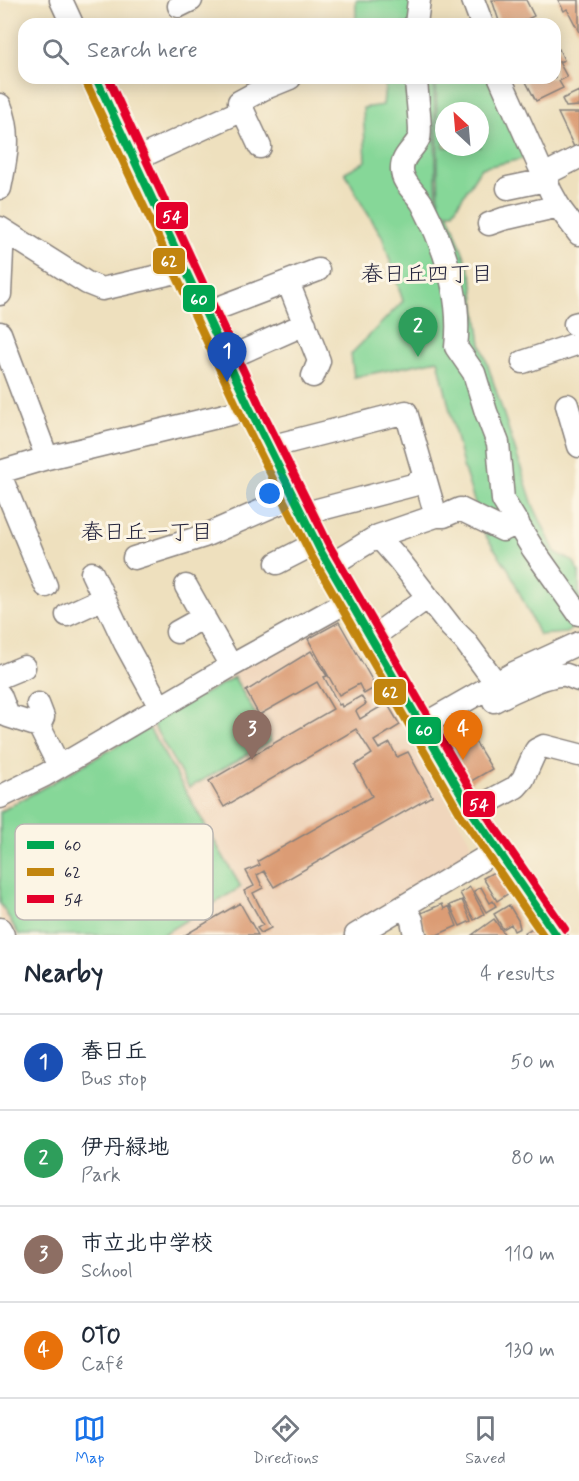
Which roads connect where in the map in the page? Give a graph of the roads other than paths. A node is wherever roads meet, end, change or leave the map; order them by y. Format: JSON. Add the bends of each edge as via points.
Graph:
{"nodes":[{"id":1,"x":61,"y":0,"type":"edge"},
{"id":2,"x":419,"y":0,"type":"edge"},
{"id":3,"x":473,"y":0,"type":"edge"},
{"id":4,"x":69,"y":18,"type":"edge"},
{"id":5,"x":417,"y":18,"type":"edge"},
{"id":6,"x":480,"y":18,"type":"edge"},
{"id":7,"x":99,"y":84,"type":"edge"},
{"id":8,"x":274,"y":84,"type":"edge"},
{"id":9,"x":416,"y":84,"type":"edge"},
{"id":10,"x":504,"y":84,"type":"edge"},
{"id":11,"x":244,"y":95,"type":"edge"},
{"id":12,"x":0,"y":105,"type":"edge"},
{"id":13,"x":260,"y":147,"type":"dead end"},
{"id":14,"x":579,"y":157,"type":"edge"},
{"id":15,"x":134,"y":160,"type":"junction"},
{"id":16,"x":545,"y":177,"type":"junction"},
{"id":17,"x":0,"y":188,"type":"edge"},
{"id":18,"x":508,"y":188,"type":"dead end"},
{"id":19,"x":559,"y":206,"type":"junction"},
{"id":20,"x":489,"y":224,"type":"dead end"},
{"id":21,"x":1,"y":229,"type":"edge"},
{"id":22,"x":579,"y":234,"type":"edge"},
{"id":23,"x":185,"y":270,"type":"junction"},
{"id":24,"x":318,"y":270,"type":"dead end"},
{"id":25,"x":288,"y":282,"type":"junction"},
{"id":26,"x":0,"y":294,"type":"edge"},
{"id":27,"x":205,"y":314,"type":"junction"},
{"id":28,"x":305,"y":324,"type":"junction"},
{"id":29,"x":578,"y":330,"type":"edge"},
{"id":30,"x":0,"y":333,"type":"edge"},
{"id":31,"x":226,"y":359,"type":"junction"},
{"id":32,"x":536,"y":361,"type":"dead end"},
{"id":33,"x":313,"y":375,"type":"dead end"},
{"id":34,"x":567,"y":405,"type":"dead end"},
{"id":35,"x":250,"y":409,"type":"junction"},
{"id":36,"x":579,"y":446,"type":"edge"},
{"id":37,"x":269,"y":447,"type":"junction"},
{"id":38,"x":47,"y":458,"type":"junction"},
{"id":39,"x":0,"y":474,"type":"edge"},
{"id":40,"x":425,"y":477,"type":"junction"},
{"id":41,"x":298,"y":505,"type":"junction"},
{"id":42,"x":436,"y":516,"type":"junction"},
{"id":43,"x":518,"y":524,"type":"junction"},
{"id":44,"x":378,"y":536,"type":"junction"},
{"id":45,"x":322,"y":553,"type":"junction"},
{"id":46,"x":134,"y":558,"type":"dead end"},
{"id":47,"x":278,"y":564,"type":"dead end"},
{"id":48,"x":92,"y":573,"type":"dead end"},
{"id":49,"x":46,"y":586,"type":"dead end"},
{"id":50,"x":186,"y":586,"type":"dead end"},
{"id":51,"x":428,"y":597,"type":"junction"},
{"id":52,"x":104,"y":598,"type":"junction"},
{"id":53,"x":348,"y":601,"type":"junction"},
{"id":54,"x":579,"y":614,"type":"edge"},
{"id":55,"x":67,"y":615,"type":"dead end"},
{"id":56,"x":204,"y":617,"type":"junction"},
{"id":57,"x":177,"y":632,"type":"dead end"},
{"id":58,"x":370,"y":639,"type":"junction"},
{"id":59,"x":579,"y":643,"type":"edge"},
{"id":60,"x":231,"y":666,"type":"junction"},
{"id":61,"x":24,"y":667,"type":"dead end"},
{"id":62,"x":0,"y":677,"type":"edge"},
{"id":63,"x":505,"y":678,"type":"junction"},
{"id":64,"x":579,"y":680,"type":"edge"},
{"id":65,"x":0,"y":695,"type":"edge"},
{"id":66,"x":160,"y":707,"type":"junction"},
{"id":67,"x":452,"y":709,"type":"junction"},
{"id":68,"x":421,"y":726,"type":"junction"},
{"id":69,"x":579,"y":755,"type":"edge"},
{"id":70,"x":59,"y":766,"type":"junction"},
{"id":71,"x":0,"y":797,"type":"edge"},
{"id":72,"x":471,"y":811,"type":"junction"},
{"id":73,"x":496,"y":852,"type":"junction"},
{"id":74,"x":405,"y":907,"type":"junction"},
{"id":75,"x":0,"y":929,"type":"edge"},
{"id":76,"x":3,"y":935,"type":"edge"},
{"id":77,"x":356,"y":935,"type":"edge"},
{"id":78,"x":415,"y":935,"type":"edge"},
{"id":79,"x":555,"y":935,"type":"edge"}],
"edges":[{"from":1,"to":4,"type":"street"},
{"from":2,"to":5,"type":"street"},
{"from":3,"to":6,"type":"street"},
{"from":7,"to":15,"type":"street"},
{"from":8,"to":11,"type":"street"},
{"from":9,"to":43,"type":"street","via":[[420,137],[405,158],[404,180],[420,199],[453,282],[459,326],[456,347],[474,373],[498,443],[503,500]]},
{"from":10,"to":16,"type":"street"},
{"from":11,"to":13,"type":"street"},
{"from":11,"to":15,"type":"street"},
{"from":12,"to":17,"type":"street","via":[[8,134]]},
{"from":14,"to":16,"type":"street"},
{"from":15,"to":23,"type":"street"},
{"from":16,"to":18,"type":"street"},
{"from":16,"to":19,"type":"street"},
{"from":19,"to":20,"type":"street"},
{"from":19,"to":22,"type":"street"},
{"from":21,"to":23,"type":"street","via":[[102,289]]},
{"from":21,"to":26,"type":"street"},
{"from":23,"to":27,"type":"street"},
{"from":24,"to":25,"type":"street"},
{"from":25,"to":27,"type":"street"},
{"from":25,"to":28,"type":"street"},
{"from":27,"to":31,"type":"street"},
{"from":28,"to":31,"type":"street"},
{"from":28,"to":33,"type":"street","via":[[319,361]]},
{"from":29,"to":32,"type":"street"},
{"from":30,"to":38,"type":"street"},
{"from":31,"to":35,"type":"street"},
{"from":34,"to":36,"type":"street"},
{"from":35,"to":37,"type":"street"},
{"from":35,"to":38,"type":"street"},
{"from":37,"to":40,"type":"street","via":[[406,412]]},
{"from":37,"to":41,"type":"street"},
{"from":38,"to":39,"type":"street"},
{"from":39,"to":49,"type":"street"},
{"from":40,"to":41,"type":"street","via":[[413,485]]},
{"from":40,"to":42,"type":"street"},
{"from":41,"to":45,"type":"street"},
{"from":41,"to":46,"type":"street"},
{"from":42,"to":43,"type":"street","via":[[460,509],[503,530]]},
{"from":42,"to":44,"type":"street"},
{"from":43,"to":54,"type":"street"},
{"from":44,"to":45,"type":"street"},
{"from":44,"to":51,"type":"street"},
{"from":45,"to":47,"type":"street"},
{"from":45,"to":53,"type":"street"},
{"from":48,"to":52,"type":"street"},
{"from":50,"to":56,"type":"street"},
{"from":51,"to":58,"type":"street"},
{"from":51,"to":63,"type":"street","via":[[451,627]]},
{"from":52,"to":55,"type":"street"},
{"from":52,"to":66,"type":"street"},
{"from":53,"to":58,"type":"street"},
{"from":53,"to":60,"type":"street"},
{"from":56,"to":57,"type":"street"},
{"from":56,"to":60,"type":"street"},
{"from":58,"to":68,"type":"street"},
{"from":59,"to":63,"type":"street"},
{"from":60,"to":66,"type":"street"},
{"from":61,"to":62,"type":"street"},
{"from":63,"to":67,"type":"street"},
{"from":64,"to":67,"type":"street","via":[[565,675],[543,680],[518,688],[470,714]]},
{"from":65,"to":70,"type":"street","via":[[8,716],[38,715]]},
{"from":66,"to":70,"type":"street"},
{"from":67,"to":68,"type":"street"},
{"from":68,"to":72,"type":"street"},
{"from":69,"to":72,"type":"street","via":[[544,746],[536,750],[516,788]]},
{"from":70,"to":71,"type":"street"},
{"from":72,"to":73,"type":"street"},
{"from":73,"to":74,"type":"street"},
{"from":73,"to":79,"type":"street"},
{"from":74,"to":77,"type":"street"},
{"from":74,"to":78,"type":"street"},
{"from":75,"to":76,"type":"street"}]}
